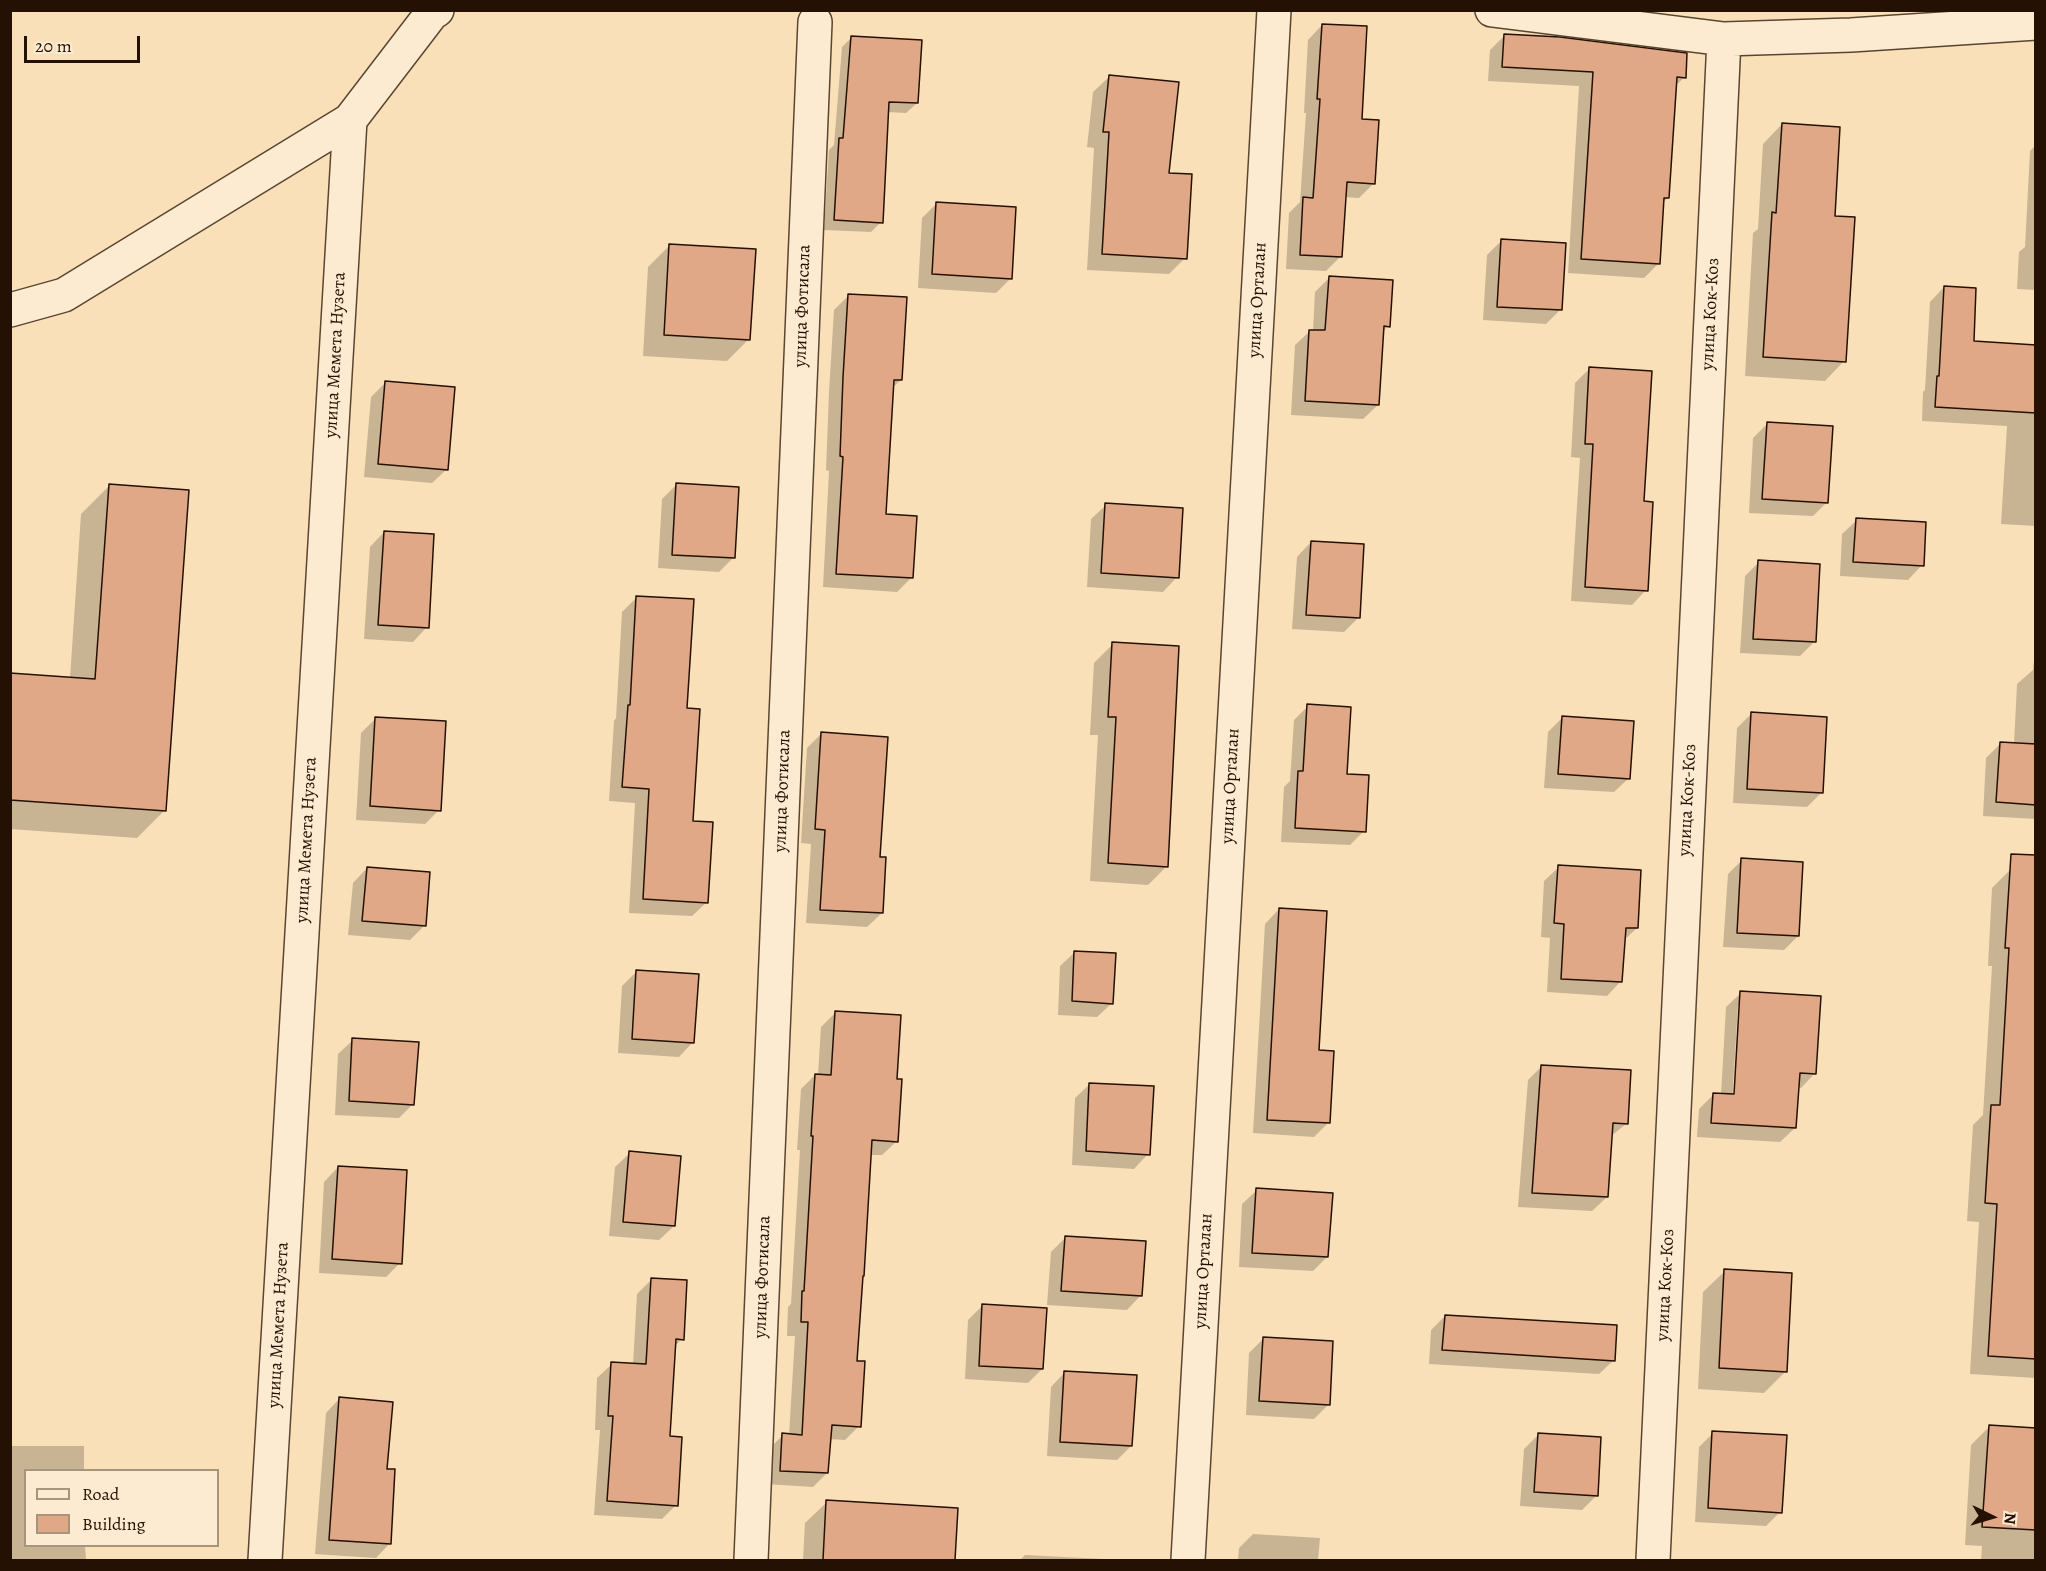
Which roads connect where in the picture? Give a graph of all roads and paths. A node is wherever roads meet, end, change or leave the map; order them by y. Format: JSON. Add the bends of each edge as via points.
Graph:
{"nodes":[{"id":1,"x":437,"y":10,"type":"edge"},
{"id":2,"x":1274,"y":10,"type":"edge"},
{"id":3,"x":1492,"y":10,"type":"edge"},
{"id":4,"x":821,"y":14,"type":"edge"},
{"id":5,"x":2036,"y":23,"type":"edge"},
{"id":6,"x":1724,"y":39,"type":"junction"},
{"id":7,"x":350,"y":120,"type":"junction"},
{"id":8,"x":10,"y":310,"type":"edge"},
{"id":9,"x":265,"y":1560,"type":"edge"},
{"id":10,"x":751,"y":1560,"type":"edge"},
{"id":11,"x":1188,"y":1560,"type":"edge"},
{"id":12,"x":1653,"y":1560,"type":"edge"}],
"edges":[{"from":1,"to":7,"type":"street"},
{"from":2,"to":11,"type":"street","name":"улица Орталан"},
{"from":3,"to":6,"type":"street"},
{"from":4,"to":10,"type":"street","name":"улица Фотисала"},
{"from":5,"to":6,"type":"street"},
{"from":6,"to":12,"type":"street","name":"улица Кок-Коз"},
{"from":7,"to":8,"type":"street","via":[[64,294]]},
{"from":7,"to":9,"type":"street","name":"улица Мемета Нузета"}]}
